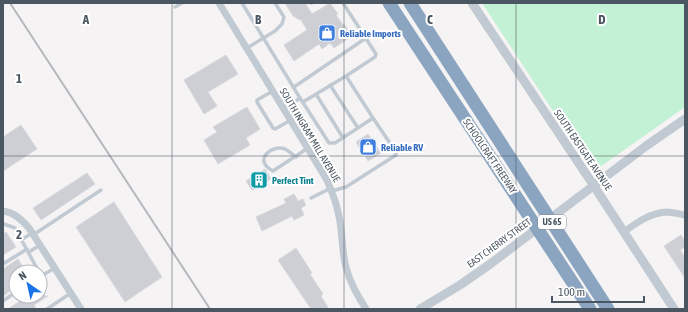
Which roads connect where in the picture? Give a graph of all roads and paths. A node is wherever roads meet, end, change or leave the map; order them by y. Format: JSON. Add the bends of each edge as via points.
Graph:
{"nodes":[{"id":1,"x":182,"y":3,"type":"edge"},
{"id":2,"x":219,"y":3,"type":"edge"},
{"id":3,"x":242,"y":3,"type":"edge"},
{"id":4,"x":275,"y":3,"type":"edge"},
{"id":5,"x":343,"y":3,"type":"edge"},
{"id":6,"x":389,"y":3,"type":"edge"},
{"id":7,"x":410,"y":3,"type":"edge"},
{"id":8,"x":472,"y":3,"type":"edge"},
{"id":9,"x":175,"y":7,"type":"dead end"},
{"id":10,"x":264,"y":38,"type":"junction"},
{"id":11,"x":366,"y":38,"type":"junction"},
{"id":12,"x":247,"y":48,"type":"junction"},
{"id":13,"x":346,"y":76,"type":"junction"},
{"id":14,"x":330,"y":85,"type":"junction"},
{"id":15,"x":294,"y":87,"type":"junction"},
{"id":16,"x":273,"y":91,"type":"junction"},
{"id":17,"x":316,"y":94,"type":"junction"},
{"id":18,"x":300,"y":98,"type":"junction"},
{"id":19,"x":303,"y":102,"type":"junction"},
{"id":20,"x":284,"y":109,"type":"junction"},
{"id":21,"x":373,"y":118,"type":"junction"},
{"id":22,"x":685,"y":119,"type":"edge"},
{"id":23,"x":291,"y":120,"type":"junction"},
{"id":24,"x":358,"y":128,"type":"junction"},
{"id":25,"x":343,"y":138,"type":"junction"},
{"id":26,"x":308,"y":148,"type":"junction"},
{"id":27,"x":296,"y":156,"type":"junction"},
{"id":28,"x":594,"y":186,"type":"junction"},
{"id":29,"x":101,"y":190,"type":"dead end"},
{"id":30,"x":331,"y":190,"type":"junction"},
{"id":31,"x":311,"y":198,"type":"dead end"},
{"id":32,"x":6,"y":212,"type":"edge"},
{"id":33,"x":685,"y":215,"type":"edge"},
{"id":34,"x":3,"y":224,"type":"edge"},
{"id":35,"x":624,"y":232,"type":"junction"},
{"id":36,"x":33,"y":234,"type":"junction"},
{"id":37,"x":22,"y":240,"type":"junction"},
{"id":38,"x":40,"y":245,"type":"junction"},
{"id":39,"x":28,"y":250,"type":"junction"},
{"id":40,"x":3,"y":264,"type":"edge"},
{"id":41,"x":35,"y":264,"type":"edge"},
{"id":42,"x":55,"y":268,"type":"junction"},
{"id":43,"x":48,"y":271,"type":"edge"},
{"id":44,"x":71,"y":293,"type":"junction"},
{"id":45,"x":47,"y":309,"type":"edge"},
{"id":46,"x":82,"y":309,"type":"edge"},
{"id":47,"x":366,"y":309,"type":"edge"},
{"id":48,"x":420,"y":309,"type":"edge"},
{"id":49,"x":590,"y":309,"type":"edge"},
{"id":50,"x":608,"y":309,"type":"edge"},
{"id":51,"x":674,"y":309,"type":"edge"}],
"edges":[{"from":1,"to":9,"type":"lane"},
{"from":2,"to":12,"type":"street","name":"SOUTH INGRAM MILL AVENUE"},
{"from":3,"to":10,"type":"lane"},
{"from":4,"to":10,"type":"lane","via":[[284,16],[282,24]]},
{"from":5,"to":11,"type":"lane"},
{"from":6,"to":49,"type":"highway","name":"SCHOOLCRAFT FREEWAY","number":"US 65"},
{"from":7,"to":50,"type":"highway","name":"SCHOOLCRAFT FREEWAY","number":"US 65"},
{"from":8,"to":28,"type":"street","name":"SOUTH EASTGATE AVENUE"},
{"from":10,"to":12,"type":"lane"},
{"from":10,"to":15,"type":"lane"},
{"from":11,"to":13,"type":"lane","via":[[375,56]]},
{"from":11,"to":15,"type":"lane"},
{"from":12,"to":16,"type":"street","name":"SOUTH INGRAM MILL AVENUE"},
{"from":13,"to":14,"type":"lane"},
{"from":13,"to":21,"type":"lane"},
{"from":14,"to":17,"type":"lane"},
{"from":14,"to":24,"type":"lane"},
{"from":15,"to":18,"type":"lane"},
{"from":16,"to":20,"type":"street","name":"SOUTH INGRAM MILL AVENUE"},
{"from":16,"to":23,"type":"lane","via":[[257,102],[272,128],[275,129]]},
{"from":17,"to":19,"type":"lane"},
{"from":17,"to":25,"type":"lane"},
{"from":18,"to":19,"type":"lane"},
{"from":18,"to":20,"type":"lane"},
{"from":19,"to":25,"type":"lane","via":[[329,143],[334,144]]},
{"from":20,"to":23,"type":"street","name":"SOUTH INGRAM MILL AVENUE"},
{"from":21,"to":24,"type":"lane"},
{"from":21,"to":30,"type":"lane","via":[[396,155],[346,188]]},
{"from":22,"to":28,"type":"street","name":"EAST CHERRY STREET"},
{"from":23,"to":26,"type":"street","name":"SOUTH INGRAM MILL AVENUE"},
{"from":24,"to":25,"type":"lane"},
{"from":26,"to":27,"type":"lane"},
{"from":26,"to":30,"type":"street","name":"SOUTH INGRAM MILL AVENUE"},
{"from":27,"to":27,"type":"lane","via":[[273,171],[263,160],[267,153],[278,148]]},
{"from":28,"to":35,"type":"street","name":"SOUTH EASTGATE AVENUE"},
{"from":28,"to":48,"type":"street","name":"EAST CHERRY STREET","via":[[489,265]]},
{"from":29,"to":36,"type":"lane"},
{"from":30,"to":31,"type":"lane"},
{"from":30,"to":47,"type":"street","name":"SOUTH INGRAM MILL AVENUE","via":[[339,212],[346,268],[353,287]]},
{"from":32,"to":36,"type":"street","via":[[20,218]]},
{"from":33,"to":35,"type":"street","via":[[659,213],[639,221]]},
{"from":34,"to":37,"type":"lane","via":[[15,228]]},
{"from":35,"to":51,"type":"street","name":"SOUTH EASTGATE AVENUE"},
{"from":36,"to":37,"type":"lane"},
{"from":36,"to":38,"type":"street"},
{"from":37,"to":39,"type":"lane"},
{"from":38,"to":39,"type":"lane"},
{"from":38,"to":42,"type":"street"},
{"from":39,"to":40,"type":"lane"},
{"from":39,"to":41,"type":"lane"},
{"from":42,"to":43,"type":"lane"},
{"from":42,"to":44,"type":"street"},
{"from":44,"to":45,"type":"lane"},
{"from":44,"to":46,"type":"street"}]}
